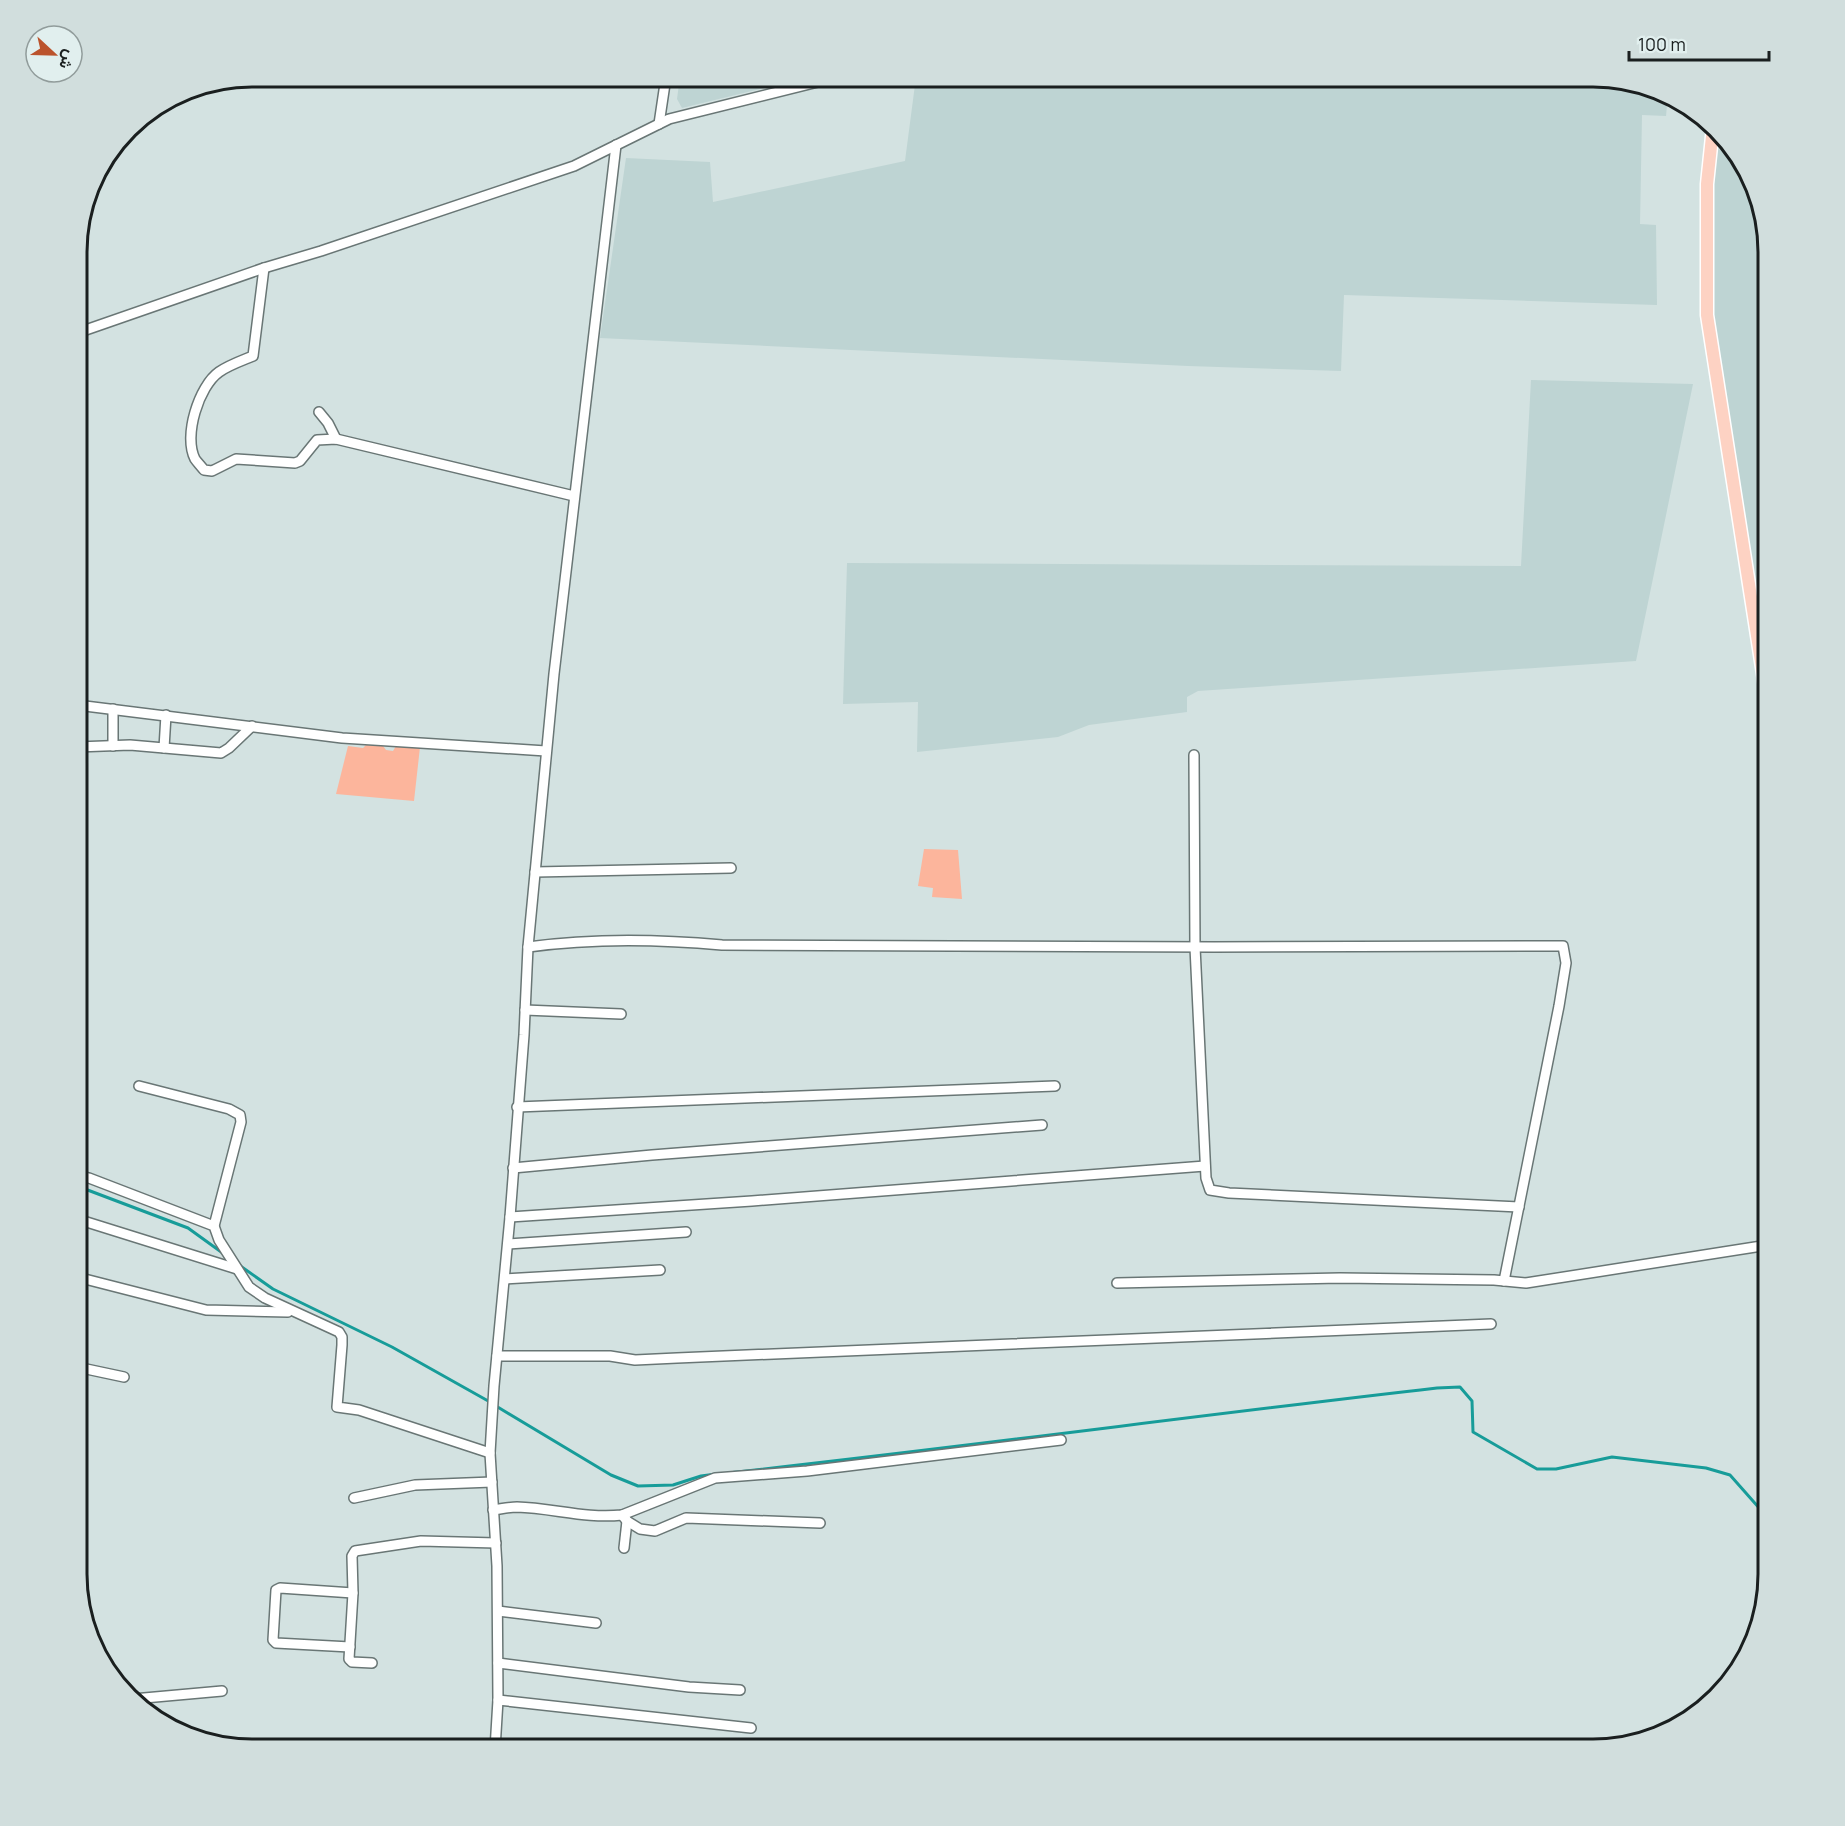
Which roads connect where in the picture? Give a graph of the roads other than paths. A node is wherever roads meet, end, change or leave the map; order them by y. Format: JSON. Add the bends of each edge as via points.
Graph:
{"nodes":[{"id":1,"x":665,"y":87,"type":"edge"},
{"id":2,"x":798,"y":87,"type":"edge"},
{"id":3,"x":659,"y":124,"type":"junction"},
{"id":4,"x":1712,"y":138,"type":"edge"},
{"id":5,"x":616,"y":145,"type":"junction"},
{"id":6,"x":264,"y":268,"type":"junction"},
{"id":7,"x":87,"y":330,"type":"edge"},
{"id":8,"x":319,"y":412,"type":"dead end"},
{"id":9,"x":336,"y":440,"type":"junction"},
{"id":10,"x":574,"y":496,"type":"junction"},
{"id":11,"x":1758,"y":642,"type":"edge"},
{"id":12,"x":87,"y":706,"type":"edge"},
{"id":13,"x":113,"y":709,"type":"junction"},
{"id":14,"x":166,"y":716,"type":"junction"},
{"id":15,"x":252,"y":726,"type":"junction"},
{"id":16,"x":113,"y":746,"type":"junction"},
{"id":17,"x":87,"y":747,"type":"edge"},
{"id":18,"x":164,"y":748,"type":"junction"},
{"id":19,"x":546,"y":751,"type":"junction"},
{"id":20,"x":1194,"y":755,"type":"dead end"},
{"id":21,"x":731,"y":868,"type":"dead end"},
{"id":22,"x":535,"y":872,"type":"junction"},
{"id":23,"x":528,"y":947,"type":"junction"},
{"id":24,"x":1195,"y":947,"type":"junction"},
{"id":25,"x":525,"y":1010,"type":"junction"},
{"id":26,"x":621,"y":1014,"type":"dead end"},
{"id":27,"x":139,"y":1086,"type":"dead end"},
{"id":28,"x":1055,"y":1086,"type":"dead end"},
{"id":29,"x":517,"y":1107,"type":"junction"},
{"id":30,"x":1042,"y":1125,"type":"dead end"},
{"id":31,"x":1205,"y":1166,"type":"junction"},
{"id":32,"x":513,"y":1168,"type":"junction"},
{"id":33,"x":87,"y":1178,"type":"edge"},
{"id":34,"x":1519,"y":1207,"type":"junction"},
{"id":35,"x":510,"y":1216,"type":"junction"},
{"id":36,"x":87,"y":1222,"type":"edge"},
{"id":37,"x":214,"y":1226,"type":"junction"},
{"id":38,"x":686,"y":1232,"type":"dead end"},
{"id":39,"x":508,"y":1244,"type":"junction"},
{"id":40,"x":1758,"y":1247,"type":"edge"},
{"id":41,"x":237,"y":1269,"type":"junction"},
{"id":42,"x":660,"y":1270,"type":"dead end"},
{"id":43,"x":505,"y":1279,"type":"junction"},
{"id":44,"x":87,"y":1280,"type":"edge"},
{"id":45,"x":1504,"y":1281,"type":"junction"},
{"id":46,"x":1117,"y":1283,"type":"dead end"},
{"id":47,"x":294,"y":1312,"type":"junction"},
{"id":48,"x":1491,"y":1324,"type":"dead end"},
{"id":49,"x":497,"y":1356,"type":"junction"},
{"id":50,"x":87,"y":1369,"type":"edge"},
{"id":51,"x":124,"y":1377,"type":"dead end"},
{"id":52,"x":1061,"y":1440,"type":"dead end"},
{"id":53,"x":490,"y":1454,"type":"junction"},
{"id":54,"x":492,"y":1482,"type":"junction"},
{"id":55,"x":354,"y":1498,"type":"dead end"},
{"id":56,"x":493,"y":1509,"type":"junction"},
{"id":57,"x":624,"y":1518,"type":"junction"},
{"id":58,"x":820,"y":1522,"type":"dead end"},
{"id":59,"x":496,"y":1543,"type":"junction"},
{"id":60,"x":624,"y":1548,"type":"dead end"},
{"id":61,"x":353,"y":1593,"type":"junction"},
{"id":62,"x":498,"y":1611,"type":"junction"},
{"id":63,"x":596,"y":1623,"type":"dead end"},
{"id":64,"x":350,"y":1647,"type":"junction"},
{"id":65,"x":372,"y":1663,"type":"dead end"},
{"id":66,"x":498,"y":1663,"type":"junction"},
{"id":67,"x":740,"y":1690,"type":"dead end"},
{"id":68,"x":222,"y":1691,"type":"dead end"},
{"id":69,"x":143,"y":1698,"type":"edge"},
{"id":70,"x":498,"y":1700,"type":"junction"},
{"id":71,"x":751,"y":1728,"type":"dead end"},
{"id":72,"x":496,"y":1739,"type":"edge"}],
"edges":[{"from":1,"to":3,"type":"street"},
{"from":2,"to":3,"type":"street"},
{"from":3,"to":5,"type":"street"},
{"from":4,"to":11,"type":"main road","via":[[1707,184],[1707,315]]},
{"from":5,"to":6,"type":"street","via":[[574,166]]},
{"from":5,"to":10,"type":"street"},
{"from":6,"to":7,"type":"street"},
{"from":6,"to":9,"type":"street","via":[[253,356],[217,374],[204,391],[191,428],[195,458],[204,470],[212,471],[236,459],[295,463],[317,440]]},
{"from":8,"to":9,"type":"street"},
{"from":9,"to":10,"type":"street"},
{"from":10,"to":19,"type":"street"},
{"from":12,"to":13,"type":"street"},
{"from":13,"to":14,"type":"street"},
{"from":13,"to":16,"type":"street"},
{"from":14,"to":15,"type":"street"},
{"from":14,"to":18,"type":"street"},
{"from":15,"to":18,"type":"street","via":[[221,753]]},
{"from":15,"to":19,"type":"street","via":[[342,738]]},
{"from":16,"to":17,"type":"street"},
{"from":16,"to":18,"type":"street"},
{"from":19,"to":22,"type":"street"},
{"from":20,"to":24,"type":"street"},
{"from":21,"to":22,"type":"street"},
{"from":22,"to":23,"type":"street"},
{"from":23,"to":24,"type":"street","via":[[566,942],[669,940],[722,945]]},
{"from":23,"to":25,"type":"street"},
{"from":24,"to":31,"type":"street"},
{"from":24,"to":34,"type":"street","via":[[1563,946],[1566,963]]},
{"from":25,"to":26,"type":"street"},
{"from":25,"to":29,"type":"street"},
{"from":27,"to":37,"type":"street","via":[[240,1115]]},
{"from":28,"to":29,"type":"street"},
{"from":29,"to":32,"type":"street"},
{"from":30,"to":32,"type":"street"},
{"from":31,"to":34,"type":"street","via":[[1210,1190],[1229,1193]]},
{"from":31,"to":35,"type":"street"},
{"from":32,"to":35,"type":"street"},
{"from":33,"to":37,"type":"street"},
{"from":34,"to":45,"type":"street"},
{"from":35,"to":39,"type":"street"},
{"from":36,"to":41,"type":"street"},
{"from":37,"to":41,"type":"street"},
{"from":38,"to":39,"type":"street"},
{"from":39,"to":43,"type":"street"},
{"from":40,"to":45,"type":"street","via":[[1526,1283]]},
{"from":41,"to":47,"type":"street","via":[[249,1287]]},
{"from":42,"to":43,"type":"street"},
{"from":43,"to":49,"type":"street"},
{"from":44,"to":47,"type":"street","via":[[206,1310]]},
{"from":45,"to":46,"type":"street","via":[[1340,1278]]},
{"from":47,"to":53,"type":"street","via":[[332,1327],[342,1337],[337,1407],[360,1410]]},
{"from":48,"to":49,"type":"street","via":[[677,1358]]},
{"from":49,"to":53,"type":"street"},
{"from":50,"to":51,"type":"street"},
{"from":52,"to":57,"type":"street","via":[[807,1471],[715,1478]]},
{"from":53,"to":54,"type":"street"},
{"from":54,"to":55,"type":"street","via":[[415,1485]]},
{"from":54,"to":56,"type":"street"},
{"from":56,"to":57,"type":"street","via":[[516,1507]]},
{"from":56,"to":59,"type":"street"},
{"from":57,"to":58,"type":"street","via":[[640,1529],[655,1531],[686,1518]]},
{"from":57,"to":60,"type":"street"},
{"from":59,"to":61,"type":"street","via":[[421,1541],[355,1551]]},
{"from":59,"to":62,"type":"street"},
{"from":61,"to":64,"type":"street"},
{"from":61,"to":64,"type":"street","via":[[276,1590],[273,1640]]},
{"from":62,"to":63,"type":"street"},
{"from":62,"to":66,"type":"street"},
{"from":64,"to":65,"type":"street","via":[[352,1662]]},
{"from":66,"to":67,"type":"street","via":[[689,1688]]},
{"from":66,"to":70,"type":"street"},
{"from":68,"to":69,"type":"street"},
{"from":70,"to":71,"type":"street"},
{"from":70,"to":72,"type":"street"}]}
